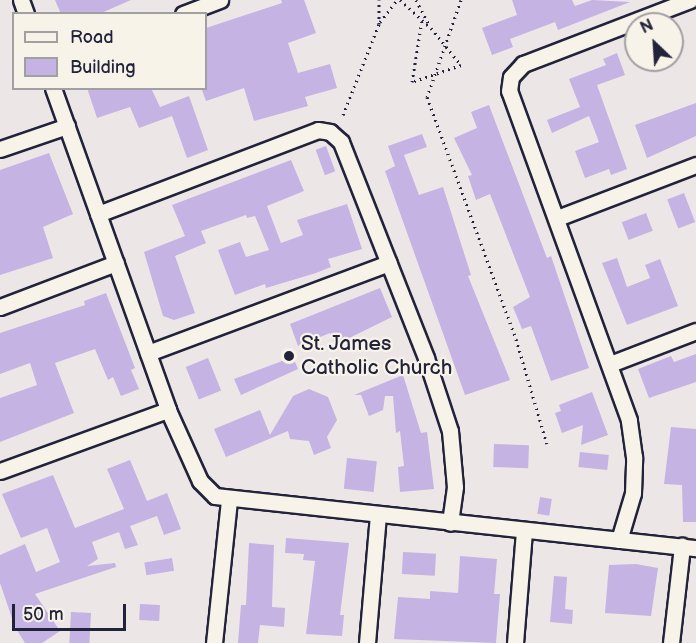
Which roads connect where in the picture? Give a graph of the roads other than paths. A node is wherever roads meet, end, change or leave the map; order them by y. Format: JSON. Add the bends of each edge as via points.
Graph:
{"nodes":[{"id":1,"x":220,"y":0,"type":"edge"},
{"id":2,"x":690,"y":0,"type":"edge"},
{"id":3,"x":188,"y":12,"type":"edge"},
{"id":4,"x":54,"y":90,"type":"edge"},
{"id":5,"x":67,"y":126,"type":"junction"},
{"id":6,"x":0,"y":149,"type":"edge"},
{"id":7,"x":696,"y":165,"type":"edge"},
{"id":8,"x":98,"y":214,"type":"junction"},
{"id":9,"x":557,"y":218,"type":"junction"},
{"id":10,"x":116,"y":263,"type":"junction"},
{"id":11,"x":389,"y":263,"type":"junction"},
{"id":12,"x":0,"y":307,"type":"edge"},
{"id":13,"x":696,"y":331,"type":"edge"},
{"id":14,"x":148,"y":353,"type":"junction"},
{"id":15,"x":610,"y":364,"type":"junction"},
{"id":16,"x":168,"y":410,"type":"junction"},
{"id":17,"x":0,"y":471,"type":"edge"},
{"id":18,"x":229,"y":500,"type":"junction"},
{"id":19,"x":378,"y":515,"type":"junction"},
{"id":20,"x":450,"y":523,"type":"junction"},
{"id":21,"x":524,"y":530,"type":"junction"},
{"id":22,"x":619,"y":540,"type":"junction"},
{"id":23,"x":689,"y":547,"type":"edge"},
{"id":24,"x":214,"y":643,"type":"edge"},
{"id":25,"x":367,"y":643,"type":"edge"},
{"id":26,"x":515,"y":643,"type":"edge"},
{"id":27,"x":671,"y":643,"type":"edge"}],
"edges":[{"from":1,"to":3,"type":"street"},
{"from":2,"to":9,"type":"street","via":[[523,64],[511,77],[509,91]]},
{"from":4,"to":5,"type":"street"},
{"from":5,"to":6,"type":"street"},
{"from":5,"to":8,"type":"street"},
{"from":7,"to":9,"type":"street"},
{"from":8,"to":10,"type":"street"},
{"from":8,"to":11,"type":"street","via":[[318,130],[330,132],[341,142]]},
{"from":9,"to":15,"type":"street"},
{"from":10,"to":12,"type":"street"},
{"from":10,"to":14,"type":"street"},
{"from":11,"to":14,"type":"street"},
{"from":11,"to":20,"type":"street","via":[[450,431],[455,488]]},
{"from":13,"to":15,"type":"street"},
{"from":14,"to":16,"type":"street"},
{"from":15,"to":22,"type":"street","via":[[629,420],[634,457],[633,493]]},
{"from":16,"to":17,"type":"street"},
{"from":16,"to":18,"type":"street","via":[[200,481],[215,496]]},
{"from":18,"to":19,"type":"street"},
{"from":18,"to":24,"type":"street"},
{"from":19,"to":20,"type":"street"},
{"from":19,"to":25,"type":"street"},
{"from":20,"to":21,"type":"street"},
{"from":21,"to":22,"type":"street"},
{"from":21,"to":26,"type":"street"},
{"from":22,"to":23,"type":"street"},
{"from":23,"to":27,"type":"street"}]}
